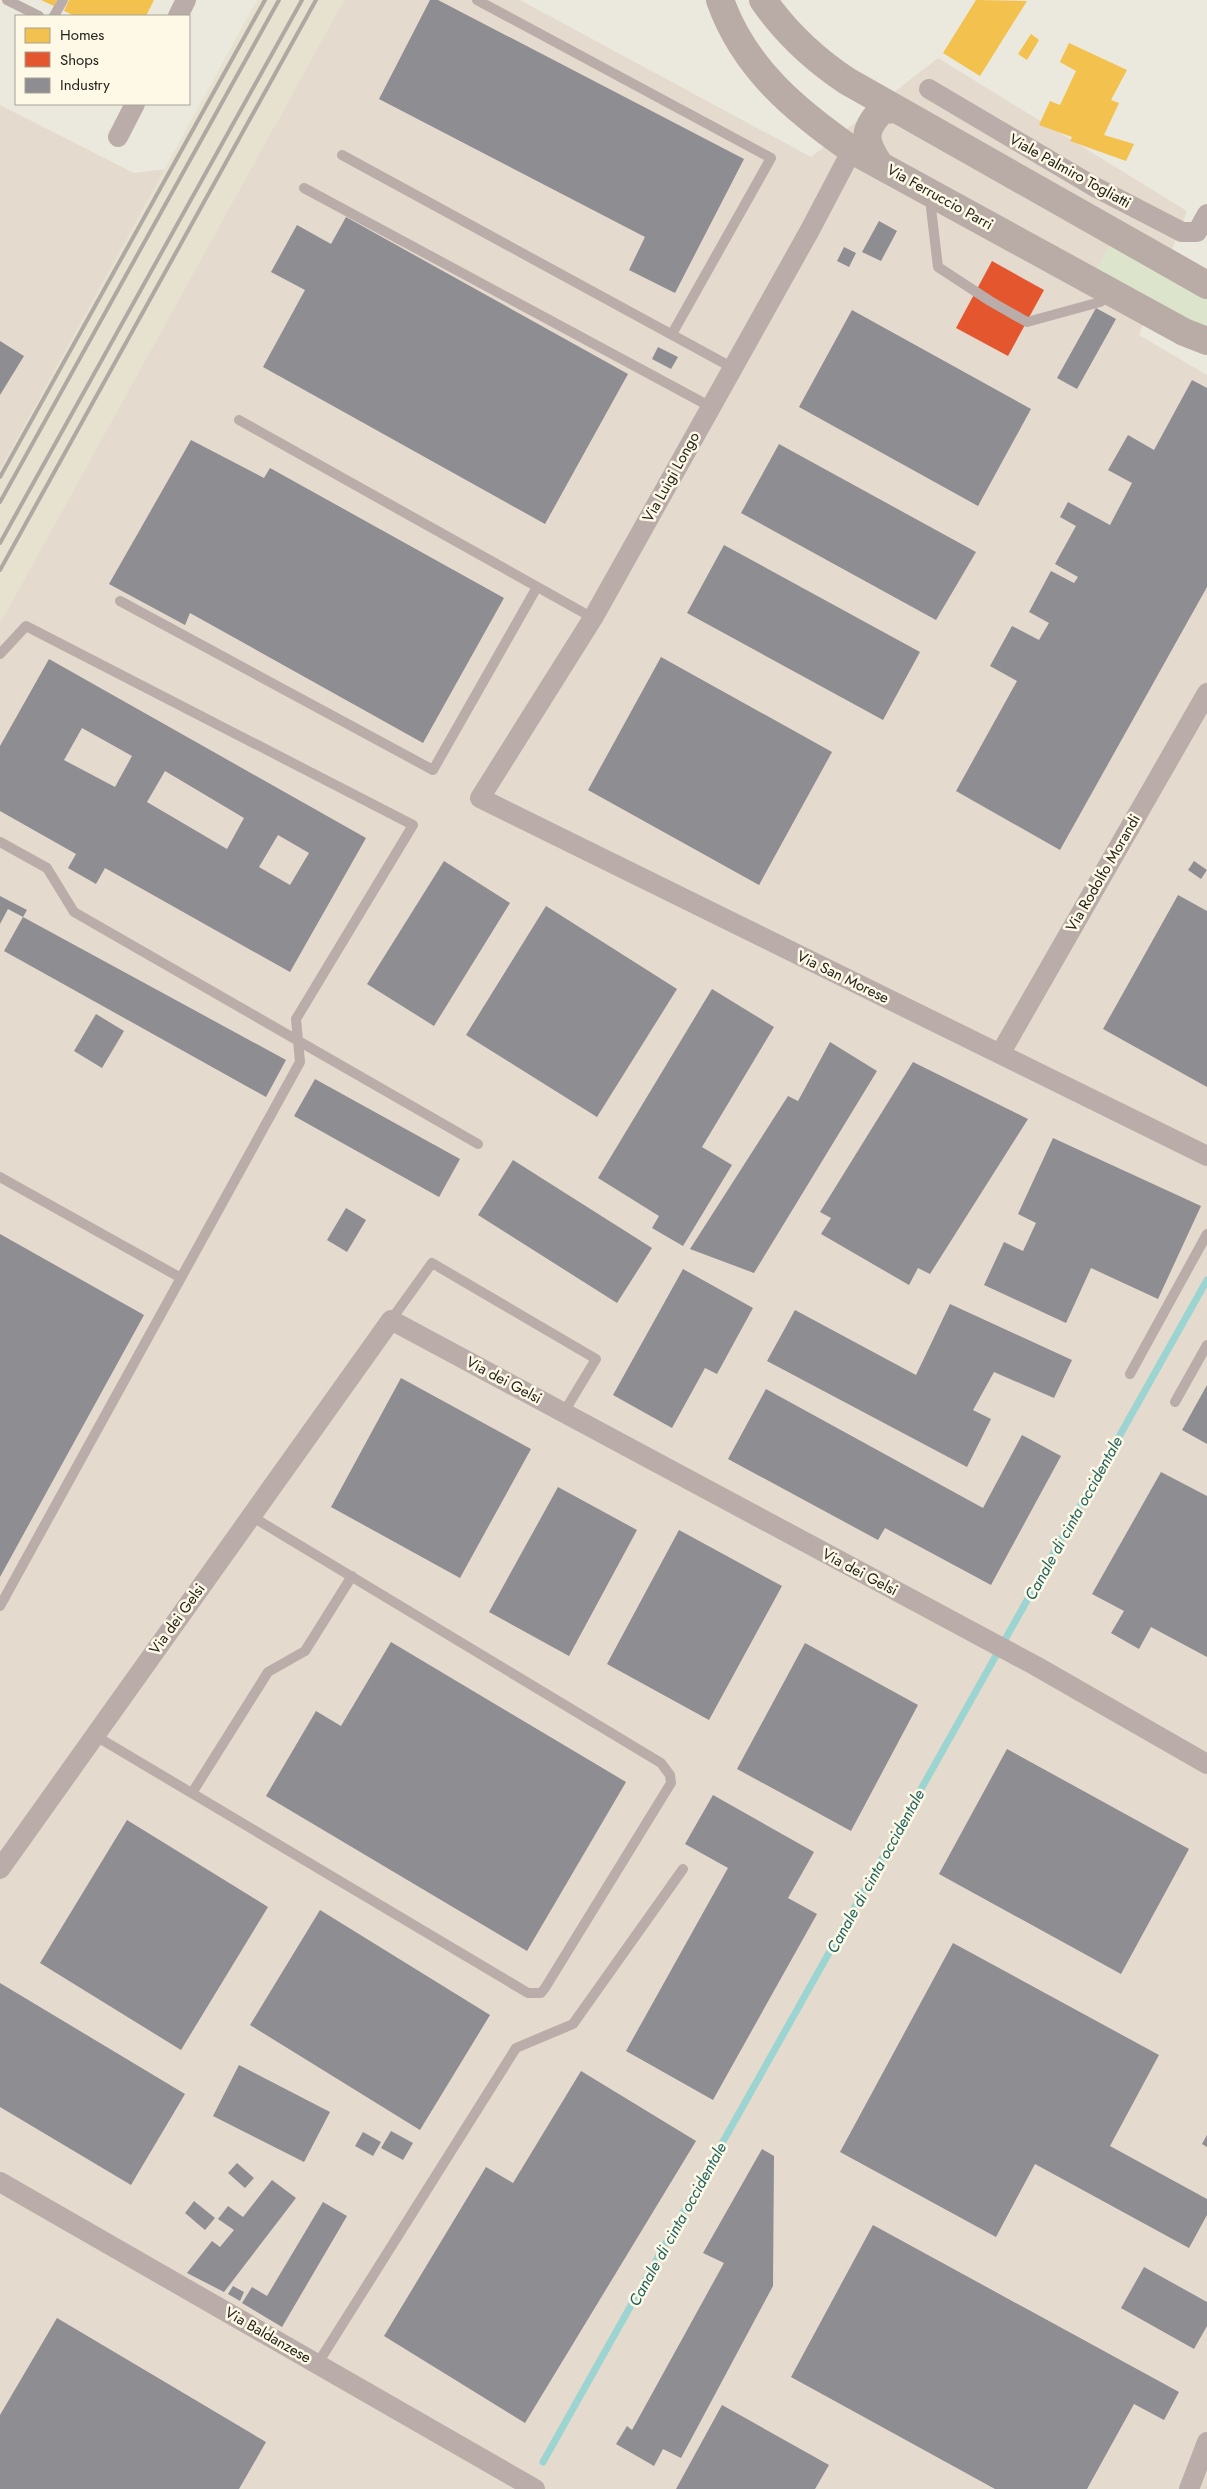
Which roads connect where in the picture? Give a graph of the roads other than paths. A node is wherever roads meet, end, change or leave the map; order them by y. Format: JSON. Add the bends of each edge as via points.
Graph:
{"nodes":[{"id":1,"x":7,"y":0,"type":"edge"},
{"id":2,"x":63,"y":0,"type":"edge"},
{"id":3,"x":186,"y":0,"type":"edge"},
{"id":4,"x":478,"y":0,"type":"edge"},
{"id":5,"x":720,"y":0,"type":"edge"},
{"id":6,"x":763,"y":0,"type":"edge"},
{"id":7,"x":37,"y":15,"type":"edge"},
{"id":8,"x":55,"y":15,"type":"edge"},
{"id":9,"x":178,"y":15,"type":"edge"},
{"id":10,"x":929,"y":89,"type":"dead end"},
{"id":11,"x":134,"y":105,"type":"edge"},
{"id":12,"x":896,"y":109,"type":"junction"},
{"id":13,"x":118,"y":137,"type":"dead end"},
{"id":14,"x":852,"y":150,"type":"junction"},
{"id":15,"x":342,"y":156,"type":"dead end"},
{"id":16,"x":879,"y":164,"type":"junction"},
{"id":17,"x":304,"y":188,"type":"dead end"},
{"id":18,"x":933,"y":194,"type":"junction"},
{"id":19,"x":1207,"y":214,"type":"edge"},
{"id":20,"x":1207,"y":285,"type":"edge"},
{"id":21,"x":1114,"y":293,"type":"junction"},
{"id":22,"x":672,"y":334,"type":"junction"},
{"id":23,"x":1207,"y":342,"type":"edge"},
{"id":24,"x":733,"y":368,"type":"junction"},
{"id":25,"x":711,"y":406,"type":"junction"},
{"id":26,"x":239,"y":420,"type":"dead end"},
{"id":27,"x":537,"y":586,"type":"junction"},
{"id":28,"x":120,"y":601,"type":"dead end"},
{"id":29,"x":592,"y":618,"type":"junction"},
{"id":30,"x":0,"y":654,"type":"edge"},
{"id":31,"x":1207,"y":693,"type":"edge"},
{"id":32,"x":480,"y":798,"type":"joint"},
{"id":33,"x":0,"y":842,"type":"edge"},
{"id":34,"x":298,"y":1041,"type":"junction"},
{"id":35,"x":1000,"y":1054,"type":"junction"},
{"id":36,"x":478,"y":1144,"type":"dead end"},
{"id":37,"x":1207,"y":1156,"type":"edge"},
{"id":38,"x":0,"y":1177,"type":"edge"},
{"id":39,"x":1207,"y":1234,"type":"edge"},
{"id":40,"x":181,"y":1278,"type":"junction"},
{"id":41,"x":391,"y":1320,"type":"junction"},
{"id":42,"x":1207,"y":1345,"type":"edge"},
{"id":43,"x":1130,"y":1374,"type":"dead end"},
{"id":44,"x":1175,"y":1402,"type":"dead end"},
{"id":45,"x":564,"y":1412,"type":"junction"},
{"id":46,"x":251,"y":1516,"type":"junction"},
{"id":47,"x":352,"y":1576,"type":"junction"},
{"id":48,"x":0,"y":1606,"type":"edge"},
{"id":49,"x":94,"y":1735,"type":"junction"},
{"id":50,"x":1207,"y":1764,"type":"edge"},
{"id":51,"x":192,"y":1794,"type":"junction"},
{"id":52,"x":0,"y":1869,"type":"edge"},
{"id":53,"x":683,"y":1869,"type":"dead end"},
{"id":54,"x":0,"y":2182,"type":"edge"},
{"id":55,"x":318,"y":2363,"type":"junction"},
{"id":56,"x":1207,"y":2442,"type":"edge"},
{"id":57,"x":535,"y":2489,"type":"edge"},
{"id":58,"x":1189,"y":2489,"type":"edge"}],
"edges":[{"from":1,"to":7,"type":"lane"},
{"from":2,"to":8,"type":"lane"},
{"from":3,"to":9,"type":"street"},
{"from":4,"to":22,"type":"lane","via":[[770,158]]},
{"from":5,"to":14,"type":"main road","name":"Via Ferruccio Parri","via":[[745,50],[776,91]]},
{"from":6,"to":12,"type":"main road","via":[[785,30],[828,68]]},
{"from":10,"to":19,"type":"street","name":"Viale Palmiro Togliatti","via":[[1093,186],[1182,232],[1197,232]]},
{"from":11,"to":13,"type":"street"},
{"from":12,"to":16,"type":"main road","via":[[882,110],[872,120],[867,132],[866,145]]},
{"from":12,"to":20,"type":"main road"},
{"from":14,"to":16,"type":"main road","name":"Via Ferruccio Parri"},
{"from":14,"to":24,"type":"street","name":"Via Luigi Longo"},
{"from":15,"to":22,"type":"lane"},
{"from":16,"to":18,"type":"main road","name":"Via Ferruccio Parri"},
{"from":17,"to":25,"type":"lane"},
{"from":18,"to":21,"type":"main road","name":"Via Ferruccio Parri"},
{"from":18,"to":21,"type":"lane","via":[[931,208],[938,267],[1027,322],[1100,302]]},
{"from":21,"to":23,"type":"main road","name":"Via Ferruccio Parri"},
{"from":22,"to":24,"type":"lane"},
{"from":24,"to":25,"type":"street","name":"Via Luigi Longo"},
{"from":25,"to":29,"type":"street","name":"Via Luigi Longo"},
{"from":26,"to":27,"type":"lane"},
{"from":27,"to":28,"type":"lane","via":[[433,770]]},
{"from":27,"to":29,"type":"lane"},
{"from":29,"to":32,"type":"street","name":"Via Luigi Longo"},
{"from":30,"to":34,"type":"lane","via":[[26,626],[413,825],[296,1019]]},
{"from":31,"to":35,"type":"street","name":"Via Rodolfo Morandi"},
{"from":32,"to":35,"type":"street","name":"Via San Morese"},
{"from":33,"to":34,"type":"lane","via":[[47,868],[74,912]]},
{"from":34,"to":36,"type":"lane"},
{"from":34,"to":40,"type":"lane","via":[[300,1062]]},
{"from":35,"to":37,"type":"street","name":"Via San Morese"},
{"from":38,"to":40,"type":"lane"},
{"from":39,"to":43,"type":"lane"},
{"from":40,"to":48,"type":"lane"},
{"from":41,"to":45,"type":"street","name":"Via dei Gelsi"},
{"from":41,"to":45,"type":"lane","via":[[432,1263],[596,1358]]},
{"from":41,"to":46,"type":"street","name":"Via dei Gelsi"},
{"from":42,"to":44,"type":"lane"},
{"from":45,"to":50,"type":"street","name":"Via dei Gelsi","via":[[1036,1666]]},
{"from":46,"to":47,"type":"lane"},
{"from":46,"to":49,"type":"street","name":"Via dei Gelsi"},
{"from":47,"to":51,"type":"lane","via":[[305,1651],[268,1672]]},
{"from":47,"to":51,"type":"lane","via":[[661,1763],[670,1775],[671,1783],[541,1994],[528,1993]]},
{"from":49,"to":51,"type":"lane"},
{"from":49,"to":52,"type":"street","name":"Via dei Gelsi"},
{"from":53,"to":55,"type":"lane","via":[[573,2024],[516,2048]]},
{"from":54,"to":55,"type":"street","name":"Via Baldanzese"},
{"from":55,"to":57,"type":"street","name":"Via Baldanzese"},
{"from":56,"to":58,"type":"street"}]}
